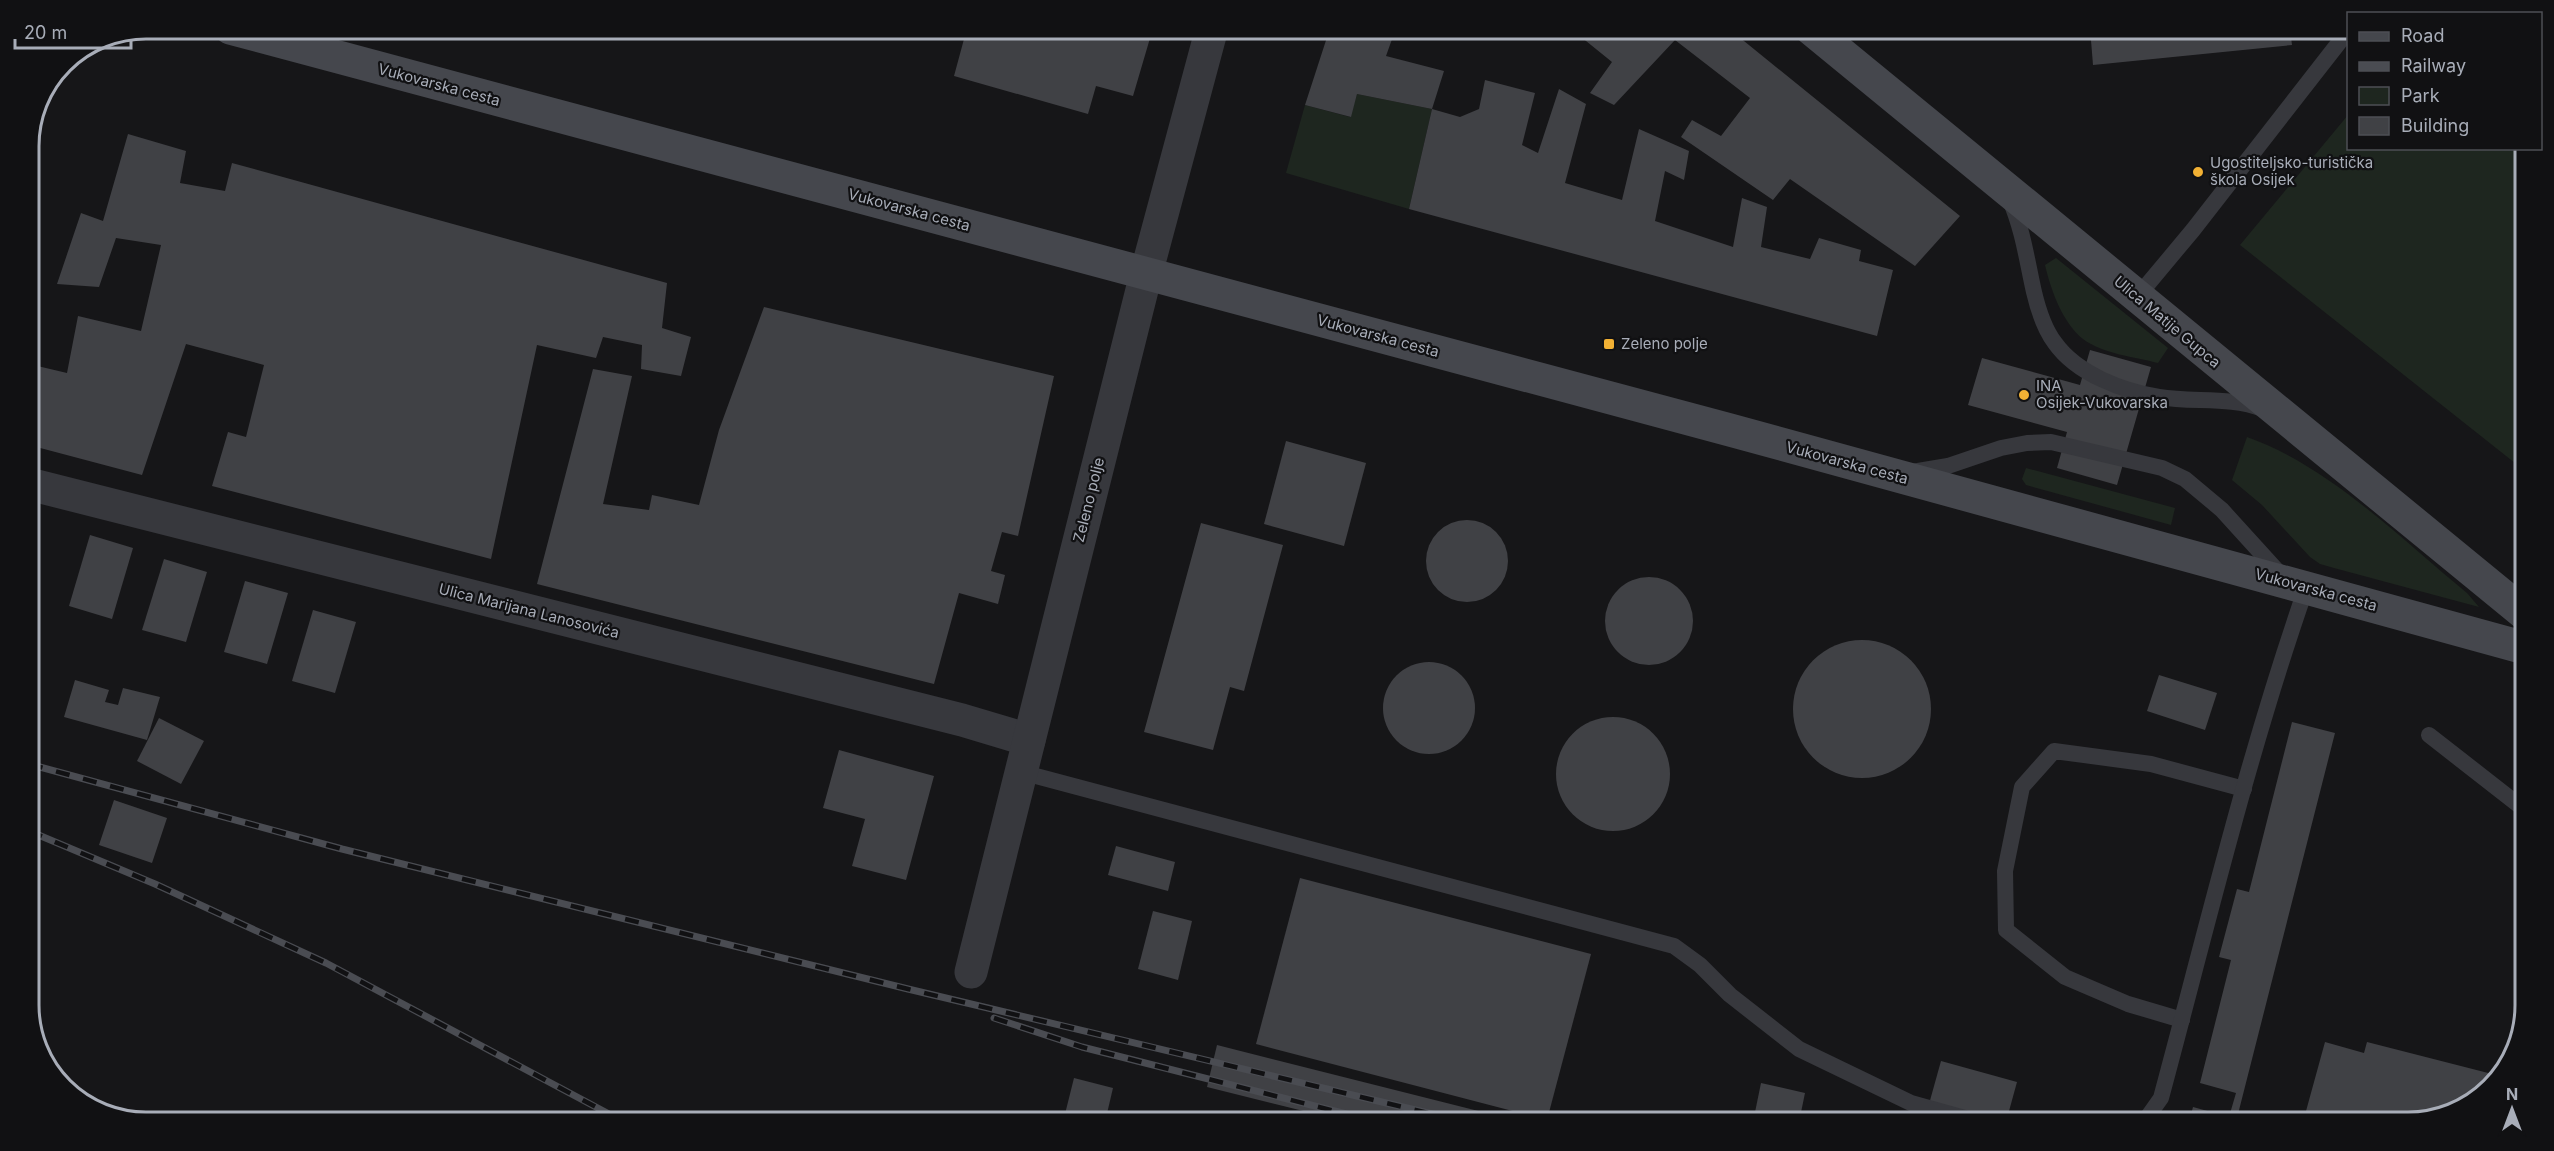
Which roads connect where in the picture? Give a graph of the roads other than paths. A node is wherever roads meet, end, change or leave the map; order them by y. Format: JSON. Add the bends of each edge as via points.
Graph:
{"nodes":[{"id":1,"x":271,"y":39,"type":"edge"},
{"id":2,"x":1209,"y":39,"type":"edge"},
{"id":3,"x":1823,"y":39,"type":"edge"},
{"id":4,"x":2343,"y":39,"type":"edge"},
{"id":5,"x":2004,"y":188,"type":"junction"},
{"id":6,"x":1146,"y":274,"type":"junction"},
{"id":7,"x":2137,"y":297,"type":"junction"},
{"id":8,"x":2282,"y":417,"type":"junction"},
{"id":9,"x":1893,"y":476,"type":"junction"},
{"id":10,"x":39,"y":487,"type":"edge"},
{"id":11,"x":2297,"y":585,"type":"junction"},
{"id":12,"x":2515,"y":606,"type":"edge"},
{"id":13,"x":2515,"y":645,"type":"edge"},
{"id":14,"x":2429,"y":735,"type":"dead end"},
{"id":15,"x":1029,"y":740,"type":"junction"},
{"id":16,"x":1021,"y":772,"type":"junction"},
{"id":17,"x":2244,"y":789,"type":"junction"},
{"id":18,"x":2515,"y":802,"type":"edge"},
{"id":19,"x":971,"y":972,"type":"dead end"},
{"id":20,"x":2182,"y":1020,"type":"junction"},
{"id":21,"x":1943,"y":1112,"type":"edge"},
{"id":22,"x":2151,"y":1112,"type":"edge"}],
"edges":[{"from":1,"to":6,"type":"main road","name":"Vukovarska cesta"},
{"from":2,"to":6,"type":"street","name":"Zeleno polje"},
{"from":3,"to":5,"type":"main road","name":"Ulica Matije Gupca"},
{"from":4,"to":7,"type":"lane"},
{"from":5,"to":7,"type":"main road","name":"Ulica Matije Gupca"},
{"from":5,"to":8,"type":"lane","via":[[2019,220],[2044,320],[2055,343],[2074,363],[2104,380],[2157,397],[2234,401]]},
{"from":6,"to":9,"type":"main road","name":"Vukovarska cesta"},
{"from":6,"to":15,"type":"street","name":"Zeleno polje"},
{"from":7,"to":8,"type":"main road","name":"Ulica Matije Gupca"},
{"from":8,"to":12,"type":"main road","name":"Ulica Matije Gupca"},
{"from":9,"to":11,"type":"main road","name":"Vukovarska cesta"},
{"from":9,"to":11,"type":"lane","via":[[1948,466],[2001,448],[2051,442],[2162,468],[2185,479],[2222,510]]},
{"from":10,"to":15,"type":"street","name":"Ulica Marijana Lanosovića"},
{"from":11,"to":13,"type":"main road","name":"Vukovarska cesta"},
{"from":11,"to":17,"type":"lane","via":[[2286,647]]},
{"from":14,"to":18,"type":"lane"},
{"from":15,"to":16,"type":"street","name":"Zeleno polje"},
{"from":16,"to":19,"type":"street","name":"Zeleno polje"},
{"from":16,"to":21,"type":"lane","via":[[1674,945],[1800,1049],[1911,1103]]},
{"from":17,"to":20,"type":"lane"},
{"from":17,"to":20,"type":"lane","via":[[2151,764],[2054,752],[2022,787],[2005,871],[2006,930],[2065,977],[2128,1004]]},
{"from":20,"to":22,"type":"lane","via":[[2161,1098]]}]}
